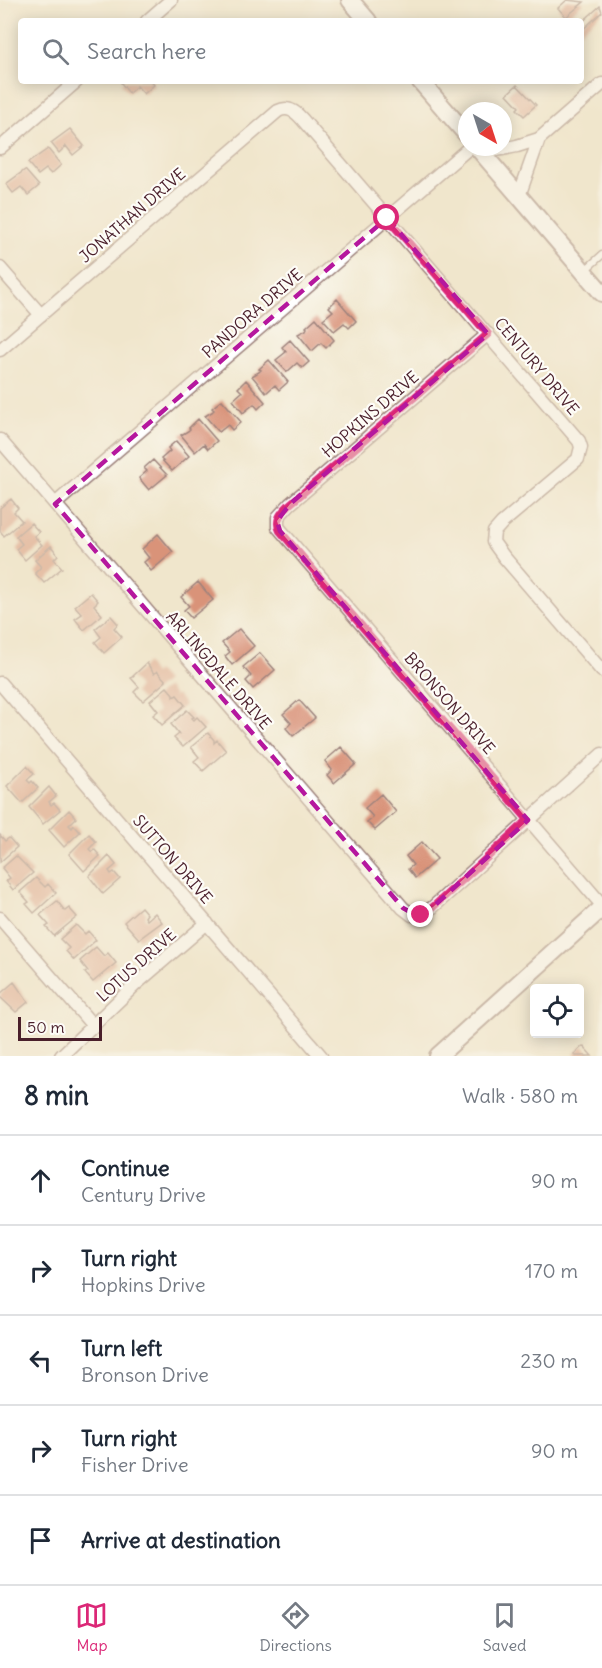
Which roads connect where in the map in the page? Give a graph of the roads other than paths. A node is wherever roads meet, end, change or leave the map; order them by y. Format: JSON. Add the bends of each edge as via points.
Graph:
{"nodes":[{"id":1,"x":171,"y":0,"type":"edge"},
{"id":2,"x":350,"y":0,"type":"edge"},
{"id":3,"x":150,"y":18,"type":"edge"},
{"id":4,"x":365,"y":18,"type":"edge"},
{"id":5,"x":74,"y":84,"type":"edge"},
{"id":6,"x":423,"y":84,"type":"edge"},
{"id":7,"x":602,"y":84,"type":"edge"},
{"id":8,"x":288,"y":109,"type":"joint"},
{"id":9,"x":458,"y":125,"type":"edge"},
{"id":10,"x":539,"y":140,"type":"junction"},
{"id":11,"x":512,"y":146,"type":"edge"},
{"id":12,"x":0,"y":148,"type":"edge"},
{"id":13,"x":468,"y":156,"type":"edge"},
{"id":14,"x":483,"y":156,"type":"edge"},
{"id":15,"x":519,"y":196,"type":"junction"},
{"id":16,"x":387,"y":218,"type":"junction"},
{"id":17,"x":602,"y":255,"type":"edge"},
{"id":18,"x":0,"y":268,"type":"edge"},
{"id":19,"x":584,"y":271,"type":"junction"},
{"id":20,"x":602,"y":292,"type":"edge"},
{"id":21,"x":40,"y":315,"type":"junction"},
{"id":22,"x":488,"y":334,"type":"junction"},
{"id":23,"x":0,"y":350,"type":"edge"},
{"id":24,"x":0,"y":441,"type":"edge"},
{"id":25,"x":55,"y":504,"type":"junction"},
{"id":26,"x":277,"y":521,"type":"joint"},
{"id":27,"x":602,"y":671,"type":"edge"},
{"id":28,"x":0,"y":683,"type":"edge"},
{"id":29,"x":602,"y":754,"type":"edge"},
{"id":30,"x":528,"y":820,"type":"junction"},
{"id":31,"x":602,"y":906,"type":"edge"},
{"id":32,"x":0,"y":918,"type":"edge"},
{"id":33,"x":207,"y":923,"type":"junction"},
{"id":34,"x":94,"y":1027,"type":"junction"},
{"id":35,"x":61,"y":1056,"type":"edge"},
{"id":36,"x":321,"y":1056,"type":"edge"},
{"id":37,"x":438,"y":1056,"type":"edge"}],
"edges":[{"from":1,"to":3,"type":"street"},
{"from":2,"to":4,"type":"main road"},
{"from":5,"to":12,"type":"street"},
{"from":6,"to":9,"type":"main road"},
{"from":7,"to":10,"type":"street"},
{"from":8,"to":16,"type":"street","name":"CENTURY DRIVE","via":[[302,118]]},
{"from":8,"to":21,"type":"street","name":"JONATHAN DRIVE","via":[[278,111]]},
{"from":10,"to":11,"type":"street"},
{"from":10,"to":15,"type":"street"},
{"from":13,"to":16,"type":"street","name":"PANDORA DRIVE"},
{"from":14,"to":15,"type":"main road"},
{"from":15,"to":19,"type":"main road"},
{"from":16,"to":22,"type":"street","name":"CENTURY DRIVE"},
{"from":16,"to":25,"type":"street","name":"PANDORA DRIVE"},
{"from":17,"to":19,"type":"lane"},
{"from":18,"to":21,"type":"street"},
{"from":19,"to":20,"type":"main road"},
{"from":21,"to":23,"type":"street","name":"JONATHAN DRIVE"},
{"from":22,"to":26,"type":"street","name":"HOPKINS DRIVE","via":[[290,504]]},
{"from":22,"to":27,"type":"street","name":"CENTURY DRIVE","via":[[581,447],[578,459],[497,528],[493,542]]},
{"from":24,"to":25,"type":"street","name":"ARLINGDALE DRIVE"},
{"from":25,"to":30,"type":"street","name":"ARLINGDALE DRIVE","via":[[412,915],[433,907]]},
{"from":26,"to":30,"type":"street","name":"BRONSON DRIVE","via":[[280,531]]},
{"from":28,"to":33,"type":"street","name":"SUTTON DRIVE"},
{"from":29,"to":30,"type":"street"},
{"from":30,"to":31,"type":"street","name":"BRONSON DRIVE"},
{"from":31,"to":37,"type":"main road"},
{"from":32,"to":34,"type":"street"},
{"from":33,"to":34,"type":"street","name":"LOTUS DRIVE","via":[[136,984]]},
{"from":33,"to":36,"type":"street","name":"SUTTON DRIVE"},
{"from":34,"to":35,"type":"street","name":"LOTUS DRIVE"}]}
